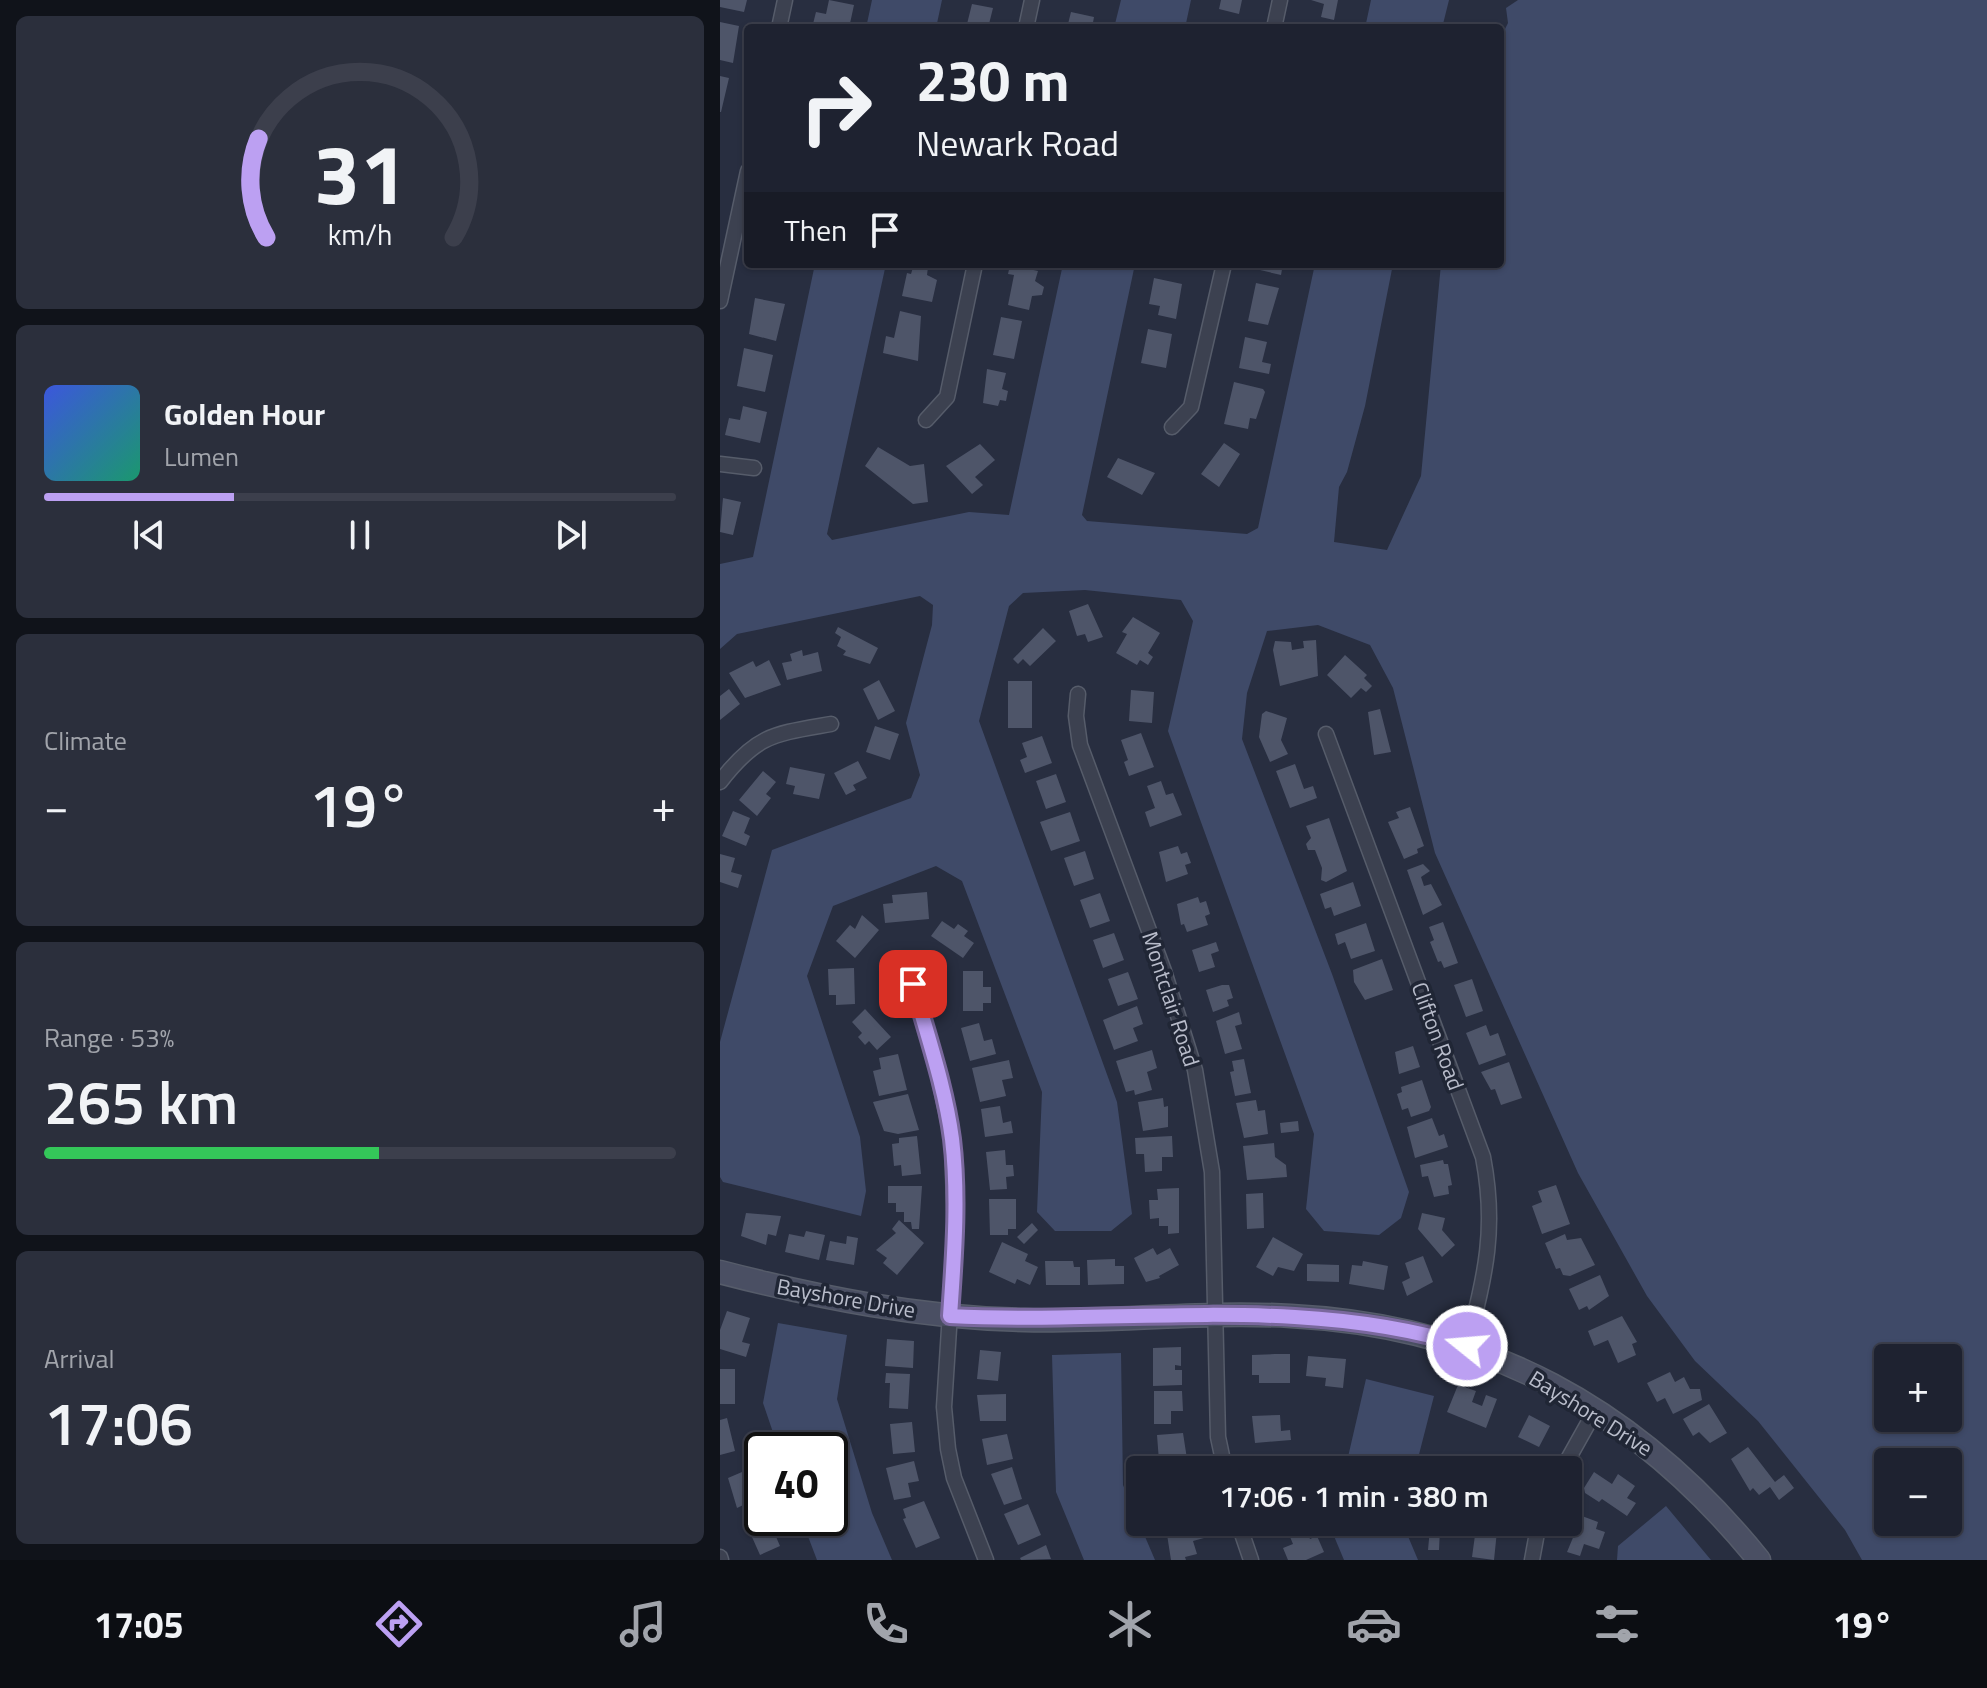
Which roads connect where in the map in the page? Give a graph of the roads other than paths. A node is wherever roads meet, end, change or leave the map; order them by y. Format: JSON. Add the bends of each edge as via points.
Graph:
{"nodes":[{"id":1,"x":785,"y":0,"type":"edge"},
{"id":2,"x":1032,"y":0,"type":"edge"},
{"id":3,"x":1280,"y":0,"type":"edge"},
{"id":4,"x":780,"y":24,"type":"edge"},
{"id":5,"x":1027,"y":24,"type":"edge"},
{"id":6,"x":1275,"y":24,"type":"edge"},
{"id":7,"x":744,"y":190,"type":"edge"},
{"id":8,"x":974,"y":268,"type":"edge"},
{"id":9,"x":1223,"y":268,"type":"edge"},
{"id":10,"x":720,"y":301,"type":"edge"},
{"id":11,"x":926,"y":420,"type":"dead end"},
{"id":12,"x":1172,"y":427,"type":"dead end"},
{"id":13,"x":720,"y":464,"type":"edge"},
{"id":14,"x":754,"y":468,"type":"dead end"},
{"id":15,"x":1078,"y":694,"type":"dead end"},
{"id":16,"x":831,"y":724,"type":"dead end"},
{"id":17,"x":1326,"y":734,"type":"dead end"},
{"id":18,"x":720,"y":782,"type":"edge"},
{"id":19,"x":913,"y":984,"type":"dead end"},
{"id":20,"x":720,"y":1272,"type":"edge"},
{"id":21,"x":1218,"y":1315,"type":"junction"},
{"id":22,"x":950,"y":1316,"type":"junction"},
{"id":23,"x":1467,"y":1346,"type":"junction"},
{"id":24,"x":1595,"y":1411,"type":"junction"},
{"id":25,"x":1222,"y":1456,"type":"edge"},
{"id":26,"x":1570,"y":1456,"type":"edge"},
{"id":27,"x":1243,"y":1536,"type":"edge"},
{"id":28,"x":1536,"y":1536,"type":"edge"},
{"id":29,"x":986,"y":1560,"type":"edge"},
{"id":30,"x":1251,"y":1560,"type":"edge"},
{"id":31,"x":1532,"y":1560,"type":"edge"},
{"id":32,"x":1759,"y":1560,"type":"edge"}],
"edges":[{"from":1,"to":4,"type":"street"},
{"from":2,"to":5,"type":"street"},
{"from":3,"to":6,"type":"street"},
{"from":7,"to":10,"type":"street"},
{"from":8,"to":11,"type":"street","via":[[947,397]]},
{"from":9,"to":12,"type":"street","via":[[1191,407]]},
{"from":13,"to":14,"type":"street"},
{"from":15,"to":21,"type":"street","name":"Montclair Road","via":[[1080,745],[1195,1070],[1212,1172]]},
{"from":16,"to":18,"type":"street","via":[[771,735],[746,750]]},
{"from":17,"to":23,"type":"street","name":"Clifton Road","via":[[1483,1157],[1492,1201],[1491,1239]]},
{"from":19,"to":22,"type":"street","via":[[952,1139],[955,1235]]},
{"from":20,"to":22,"type":"street","name":"Bayshore Drive","via":[[793,1291]]},
{"from":21,"to":22,"type":"street","name":"Bayshore Drive","via":[[1026,1320]]},
{"from":21,"to":23,"type":"street","name":"Bayshore Drive","via":[[1381,1324]]},
{"from":21,"to":25,"type":"street","name":"Montclair Road"},
{"from":22,"to":29,"type":"street","via":[[944,1407],[948,1449]]},
{"from":23,"to":24,"type":"street","name":"Bayshore Drive","via":[[1537,1376]]},
{"from":24,"to":26,"type":"street"},
{"from":24,"to":32,"type":"street","name":"Bayshore Drive","via":[[1684,1476]]},
{"from":27,"to":30,"type":"street"},
{"from":28,"to":31,"type":"street"}]}
